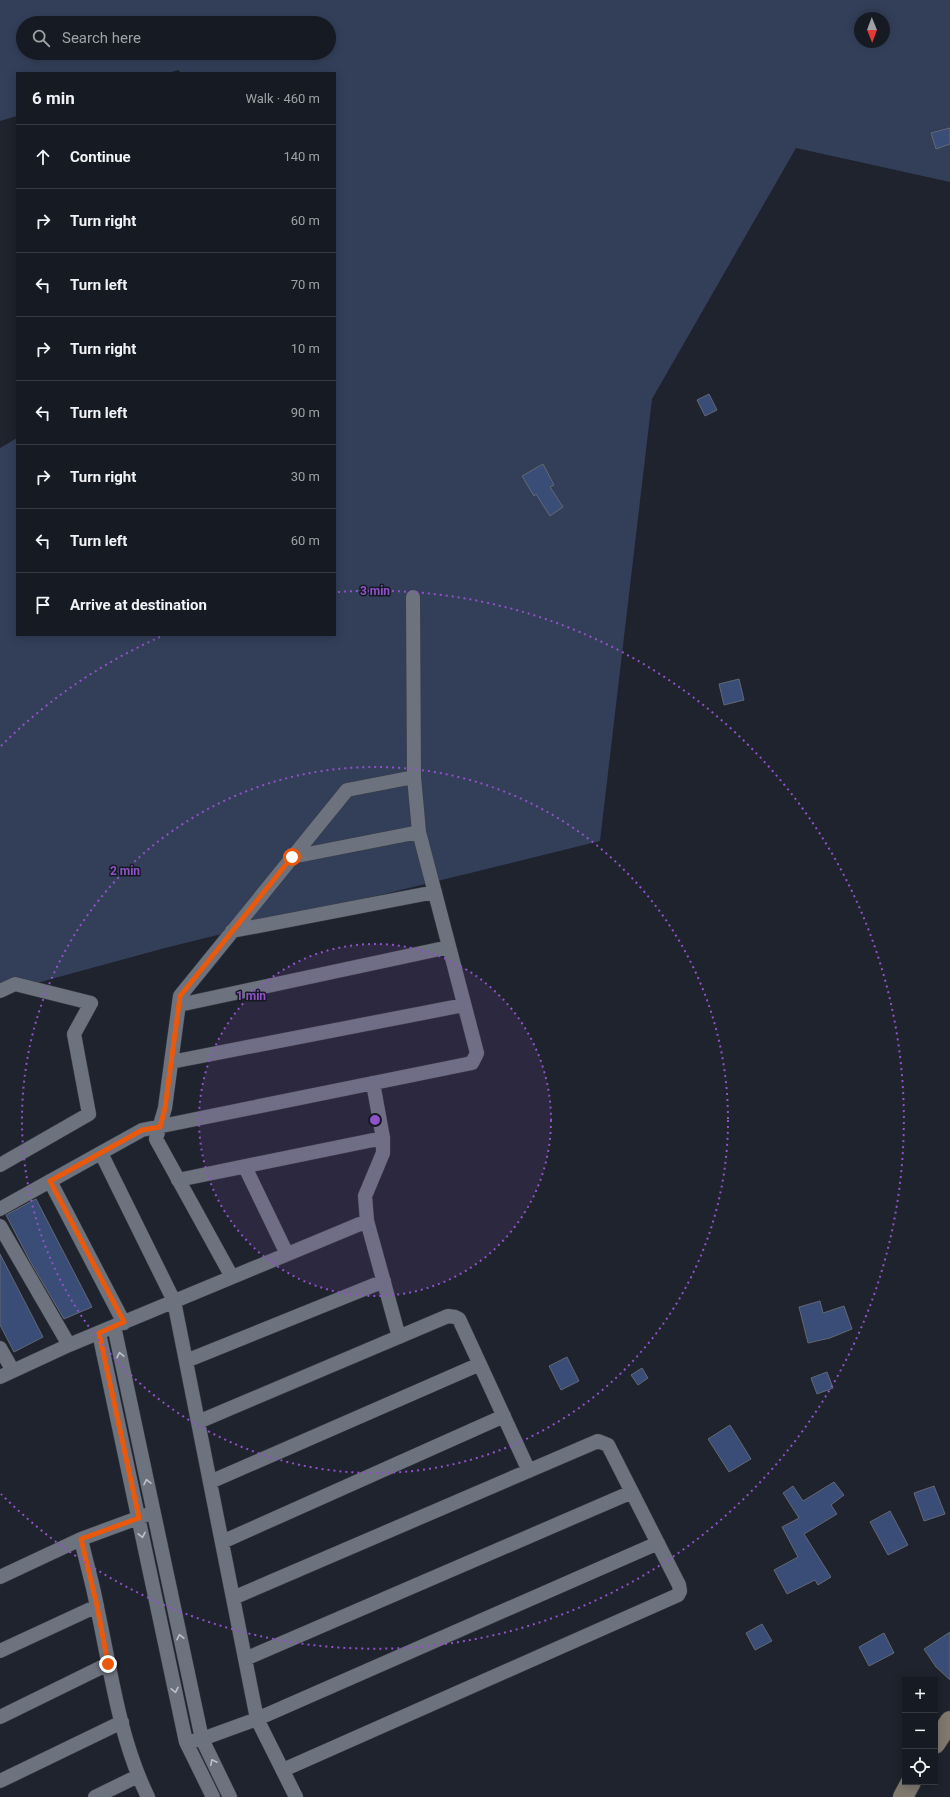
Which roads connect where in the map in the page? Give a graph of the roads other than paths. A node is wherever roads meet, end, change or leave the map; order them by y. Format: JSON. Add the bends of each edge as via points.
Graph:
{"nodes":[{"id":1,"x":413,"y":597,"type":"dead end"},
{"id":2,"x":414,"y":777,"type":"junction"},
{"id":3,"x":419,"y":832,"type":"junction"},
{"id":4,"x":292,"y":857,"type":"junction"},
{"id":5,"x":435,"y":892,"type":"junction"},
{"id":6,"x":232,"y":931,"type":"junction"},
{"id":7,"x":449,"y":947,"type":"junction"},
{"id":8,"x":0,"y":991,"type":"edge"},
{"id":9,"x":179,"y":1005,"type":"junction"},
{"id":10,"x":464,"y":1005,"type":"junction"},
{"id":11,"x":171,"y":1062,"type":"junction"},
{"id":12,"x":373,"y":1083,"type":"junction"},
{"id":13,"x":160,"y":1127,"type":"junction"},
{"id":14,"x":383,"y":1138,"type":"junction"},
{"id":15,"x":101,"y":1153,"type":"junction"},
{"id":16,"x":0,"y":1165,"type":"edge"},
{"id":17,"x":245,"y":1166,"type":"junction"},
{"id":18,"x":178,"y":1180,"type":"junction"},
{"id":19,"x":50,"y":1181,"type":"junction"},
{"id":20,"x":0,"y":1210,"type":"edge"},
{"id":21,"x":367,"y":1221,"type":"junction"},
{"id":22,"x":0,"y":1226,"type":"edge"},
{"id":23,"x":287,"y":1254,"type":"junction"},
{"id":24,"x":232,"y":1277,"type":"junction"},
{"id":25,"x":384,"y":1281,"type":"junction"},
{"id":26,"x":174,"y":1301,"type":"junction"},
{"id":27,"x":119,"y":1324,"type":"junction"},
{"id":28,"x":99,"y":1333,"type":"junction"},
{"id":29,"x":399,"y":1337,"type":"junction"},
{"id":30,"x":69,"y":1345,"type":"junction"},
{"id":31,"x":0,"y":1348,"type":"edge"},
{"id":32,"x":186,"y":1361,"type":"junction"},
{"id":33,"x":480,"y":1364,"type":"junction"},
{"id":34,"x":13,"y":1371,"type":"junction"},
{"id":35,"x":0,"y":1377,"type":"edge"},
{"id":36,"x":504,"y":1416,"type":"junction"},
{"id":37,"x":198,"y":1422,"type":"junction"},
{"id":38,"x":529,"y":1471,"type":"junction"},
{"id":39,"x":210,"y":1482,"type":"junction"},
{"id":40,"x":632,"y":1492,"type":"junction"},
{"id":41,"x":154,"y":1512,"type":"junction"},
{"id":42,"x":139,"y":1518,"type":"junction"},
{"id":43,"x":81,"y":1539,"type":"junction"},
{"id":44,"x":222,"y":1542,"type":"junction"},
{"id":45,"x":658,"y":1544,"type":"junction"},
{"id":46,"x":0,"y":1577,"type":"edge"},
{"id":47,"x":233,"y":1598,"type":"junction"},
{"id":48,"x":97,"y":1606,"type":"junction"},
{"id":49,"x":0,"y":1651,"type":"edge"},
{"id":50,"x":245,"y":1658,"type":"junction"},
{"id":51,"x":108,"y":1664,"type":"junction"},
{"id":52,"x":1,"y":1714,"type":"edge"},
{"id":53,"x":257,"y":1719,"type":"junction"},
{"id":54,"x":950,"y":1721,"type":"edge"},
{"id":55,"x":122,"y":1722,"type":"junction"},
{"id":56,"x":202,"y":1739,"type":"junction"},
{"id":57,"x":938,"y":1739,"type":"edge"},
{"id":58,"x":186,"y":1742,"type":"junction"},
{"id":59,"x":282,"y":1770,"type":"junction"},
{"id":60,"x":138,"y":1776,"type":"junction"},
{"id":61,"x":0,"y":1781,"type":"edge"},
{"id":62,"x":910,"y":1785,"type":"edge"},
{"id":63,"x":95,"y":1797,"type":"edge"},
{"id":64,"x":148,"y":1797,"type":"edge"},
{"id":65,"x":213,"y":1797,"type":"edge"},
{"id":66,"x":230,"y":1797,"type":"edge"},
{"id":67,"x":296,"y":1797,"type":"edge"},
{"id":68,"x":903,"y":1797,"type":"edge"}],
"edges":[{"from":1,"to":2,"type":"street"},
{"from":2,"to":3,"type":"street"},
{"from":2,"to":4,"type":"street","via":[[347,790]]},
{"from":3,"to":4,"type":"street"},
{"from":3,"to":5,"type":"street"},
{"from":4,"to":6,"type":"street"},
{"from":5,"to":6,"type":"street"},
{"from":5,"to":7,"type":"street"},
{"from":6,"to":9,"type":"street","via":[[180,996]]},
{"from":7,"to":9,"type":"street"},
{"from":7,"to":10,"type":"street"},
{"from":8,"to":16,"type":"street","via":[[15,984],[91,1003],[74,1034],[89,1114]]},
{"from":9,"to":11,"type":"street"},
{"from":10,"to":11,"type":"street"},
{"from":10,"to":12,"type":"street","via":[[477,1053],[472,1063]]},
{"from":11,"to":13,"type":"street"},
{"from":12,"to":13,"type":"street"},
{"from":12,"to":14,"type":"street"},
{"from":13,"to":15,"type":"street","via":[[142,1130]]},
{"from":13,"to":18,"type":"street","via":[[156,1138]]},
{"from":14,"to":17,"type":"street"},
{"from":14,"to":21,"type":"street","via":[[383,1153],[365,1196]]},
{"from":15,"to":19,"type":"street"},
{"from":15,"to":26,"type":"street"},
{"from":17,"to":18,"type":"street"},
{"from":17,"to":23,"type":"street"},
{"from":18,"to":24,"type":"street"},
{"from":19,"to":20,"type":"street"},
{"from":19,"to":27,"type":"street"},
{"from":21,"to":23,"type":"street"},
{"from":21,"to":25,"type":"street"},
{"from":22,"to":30,"type":"street"},
{"from":23,"to":24,"type":"street"},
{"from":24,"to":26,"type":"street"},
{"from":25,"to":29,"type":"street"},
{"from":25,"to":32,"type":"street"},
{"from":26,"to":27,"type":"street"},
{"from":26,"to":32,"type":"street"},
{"from":27,"to":28,"type":"street"},
{"from":41,"to":27,"type":"street","one_way":true},
{"from":28,"to":30,"type":"street"},
{"from":28,"to":42,"type":"street"},
{"from":29,"to":33,"type":"street","via":[[448,1316],[455,1316],[460,1319]]},
{"from":29,"to":37,"type":"street"},
{"from":30,"to":34,"type":"street"},
{"from":31,"to":34,"type":"street"},
{"from":32,"to":37,"type":"street"},
{"from":33,"to":36,"type":"street"},
{"from":33,"to":39,"type":"street"},
{"from":34,"to":35,"type":"street"},
{"from":36,"to":38,"type":"street"},
{"from":36,"to":44,"type":"street"},
{"from":37,"to":39,"type":"street"},
{"from":38,"to":40,"type":"street","via":[[598,1441],[608,1445]]},
{"from":38,"to":47,"type":"street"},
{"from":39,"to":44,"type":"street"},
{"from":40,"to":45,"type":"street"},
{"from":40,"to":50,"type":"street"},
{"from":41,"to":42,"type":"street"},
{"from":56,"to":41,"type":"street","one_way":true},
{"from":42,"to":43,"type":"street"},
{"from":42,"to":58,"type":"street","one_way":true},
{"from":43,"to":46,"type":"street"},
{"from":43,"to":48,"type":"street"},
{"from":44,"to":47,"type":"street"},
{"from":45,"to":53,"type":"street"},
{"from":45,"to":59,"type":"street","via":[[679,1585],[678,1595]]},
{"from":47,"to":50,"type":"street"},
{"from":48,"to":49,"type":"street"},
{"from":48,"to":51,"type":"street"},
{"from":50,"to":53,"type":"street"},
{"from":51,"to":52,"type":"street"},
{"from":51,"to":55,"type":"street"},
{"from":53,"to":56,"type":"street"},
{"from":53,"to":59,"type":"street"},
{"from":54,"to":57,"type":"street"},
{"from":55,"to":60,"type":"street"},
{"from":55,"to":61,"type":"street"},
{"from":56,"to":58,"type":"street"},
{"from":66,"to":56,"type":"street","one_way":true},
{"from":58,"to":65,"type":"street"},
{"from":59,"to":67,"type":"street"},
{"from":60,"to":63,"type":"street"},
{"from":60,"to":64,"type":"street"},
{"from":62,"to":68,"type":"street"}]}
